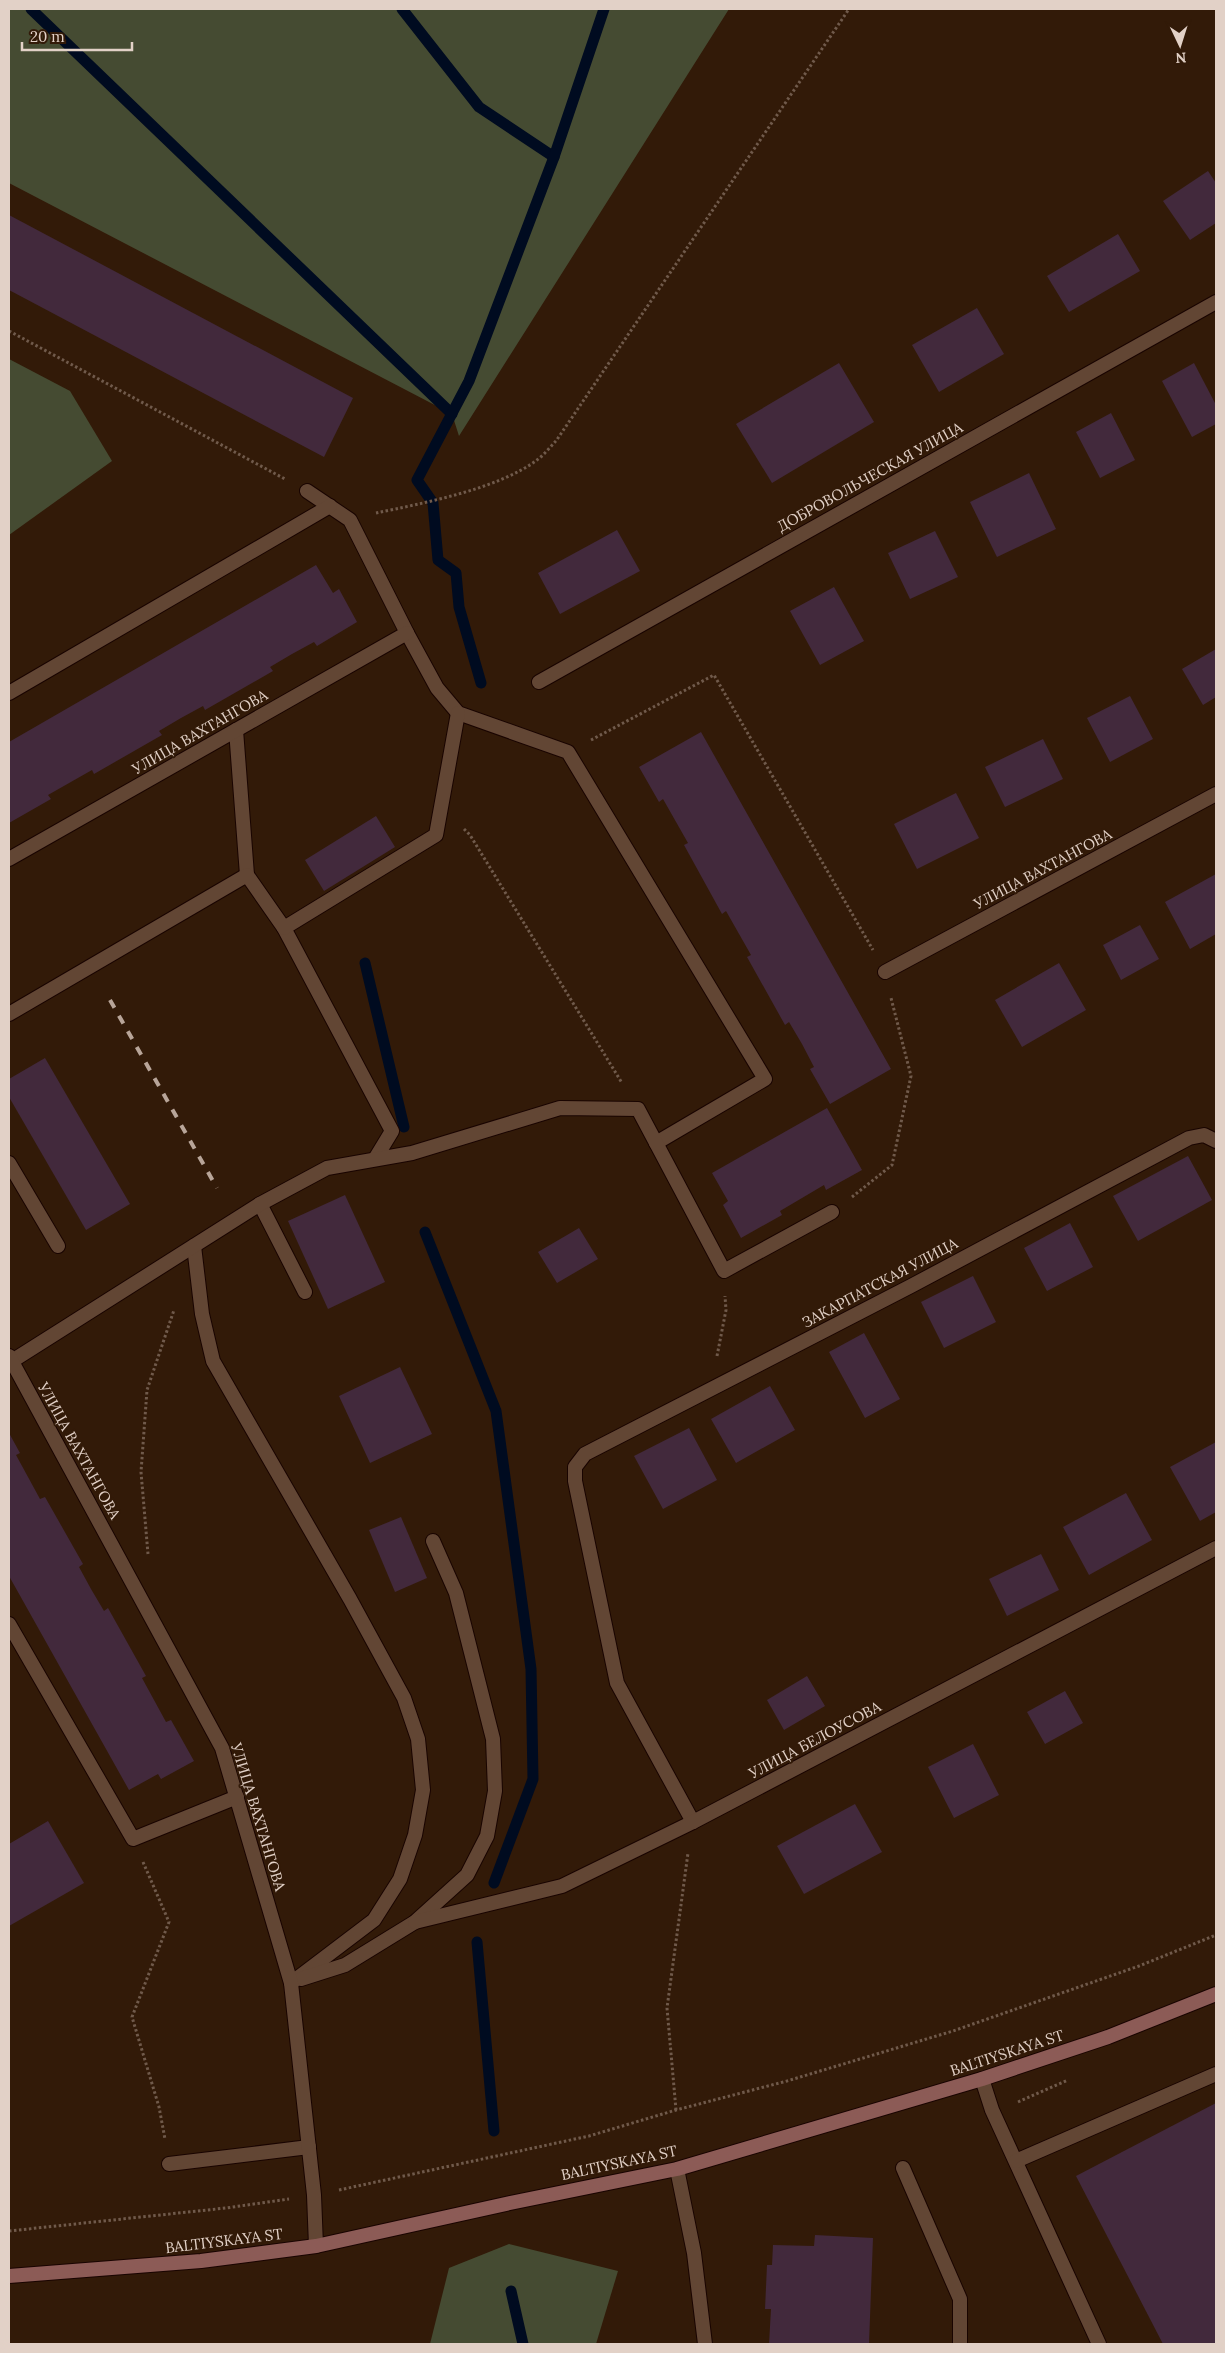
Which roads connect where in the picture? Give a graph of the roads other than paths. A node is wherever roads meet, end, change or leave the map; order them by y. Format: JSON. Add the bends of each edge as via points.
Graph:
{"nodes":[{"id":1,"x":1216,"y":302,"type":"edge"},
{"id":2,"x":307,"y":492,"type":"road end"},
{"id":3,"x":330,"y":506,"type":"junction"},
{"id":4,"x":406,"y":634,"type":"junction"},
{"id":5,"x":540,"y":682,"type":"dead end"},
{"id":6,"x":9,"y":693,"type":"edge"},
{"id":7,"x":458,"y":713,"type":"junction"},
{"id":8,"x":236,"y":730,"type":"junction"},
{"id":9,"x":1216,"y":794,"type":"edge"},
{"id":10,"x":9,"y":859,"type":"edge"},
{"id":11,"x":247,"y":875,"type":"junction"},
{"id":12,"x":284,"y":928,"type":"junction"},
{"id":13,"x":885,"y":972,"type":"road end"},
{"id":14,"x":9,"y":1014,"type":"edge"},
{"id":15,"x":1216,"y":1141,"type":"edge"},
{"id":16,"x":656,"y":1143,"type":"junction"},
{"id":17,"x":375,"y":1159,"type":"junction"},
{"id":18,"x":9,"y":1163,"type":"edge"},
{"id":19,"x":260,"y":1204,"type":"junction"},
{"id":20,"x":832,"y":1212,"type":"road end"},
{"id":21,"x":58,"y":1246,"type":"dead end"},
{"id":22,"x":194,"y":1246,"type":"junction"},
{"id":23,"x":305,"y":1292,"type":"dead end"},
{"id":24,"x":10,"y":1358,"type":"edge"},
{"id":25,"x":433,"y":1541,"type":"dead end"},
{"id":26,"x":1216,"y":1548,"type":"edge"},
{"id":27,"x":9,"y":1624,"type":"edge"},
{"id":28,"x":237,"y":1797,"type":"junction"},
{"id":29,"x":692,"y":1822,"type":"junction"},
{"id":30,"x":415,"y":1922,"type":"junction"},
{"id":31,"x":291,"y":1983,"type":"junction"},
{"id":32,"x":1216,"y":1994,"type":"edge"},
{"id":33,"x":1216,"y":2074,"type":"edge"},
{"id":34,"x":982,"y":2079,"type":"junction"},
{"id":35,"x":309,"y":2147,"type":"junction"},
{"id":36,"x":1016,"y":2161,"type":"junction"},
{"id":37,"x":169,"y":2164,"type":"road end"},
{"id":38,"x":903,"y":2168,"type":"dead end"},
{"id":39,"x":677,"y":2169,"type":"junction"},
{"id":40,"x":316,"y":2246,"type":"junction"},
{"id":41,"x":9,"y":2276,"type":"edge"},
{"id":42,"x":705,"y":2344,"type":"edge"},
{"id":43,"x":960,"y":2344,"type":"edge"},
{"id":44,"x":1099,"y":2344,"type":"edge"}],
"edges":[{"from":1,"to":5,"type":"street","name":"ДОБРОВОЛЬЧЕСКАЯ УЛИЦА"},
{"from":2,"to":3,"type":"street"},
{"from":3,"to":4,"type":"street","via":[[350,520]]},
{"from":3,"to":6,"type":"street"},
{"from":4,"to":7,"type":"street","via":[[437,688]]},
{"from":4,"to":8,"type":"street","name":"УЛИЦА ВАХТАНГОВА"},
{"from":7,"to":12,"type":"street","via":[[436,835]]},
{"from":7,"to":16,"type":"street","via":[[568,752],[764,1079]]},
{"from":8,"to":10,"type":"street","name":"УЛИЦА ВАХТАНГОВА"},
{"from":8,"to":11,"type":"street"},
{"from":9,"to":13,"type":"street","name":"УЛИЦА ВАХТАНГОВА"},
{"from":11,"to":12,"type":"street"},
{"from":11,"to":14,"type":"street"},
{"from":12,"to":17,"type":"street","via":[[392,1131]]},
{"from":15,"to":29,"type":"street","name":"ЗАКАРПАТСКАЯ УЛИЦА","via":[[1204,1135],[1188,1138],[911,1286],[585,1454],[575,1467],[575,1481],[617,1684]]},
{"from":16,"to":17,"type":"street","via":[[638,1109],[560,1108],[412,1153]]},
{"from":16,"to":20,"type":"street","via":[[724,1271]]},
{"from":17,"to":19,"type":"street","via":[[327,1168]]},
{"from":18,"to":21,"type":"street"},
{"from":19,"to":22,"type":"street"},
{"from":19,"to":23,"type":"street"},
{"from":22,"to":24,"type":"street"},
{"from":22,"to":31,"type":"street","via":[[202,1314],[213,1361],[404,1698],[418,1739],[423,1790],[415,1835],[400,1879],[374,1920]]},
{"from":24,"to":28,"type":"street","name":"УЛИЦА ВАХТАНГОВА","via":[[222,1748]]},
{"from":25,"to":30,"type":"street","via":[[456,1593],[479,1678],[493,1739],[495,1792],[487,1836],[467,1875]]},
{"from":26,"to":29,"type":"street","name":"УЛИЦА БЕЛОУСОВА"},
{"from":27,"to":28,"type":"street","via":[[133,1839]]},
{"from":28,"to":31,"type":"street","name":"УЛИЦА ВАХТАНГОВА"},
{"from":29,"to":30,"type":"street","name":"УЛИЦА БЕЛОУСОВА","via":[[562,1886]]},
{"from":30,"to":31,"type":"street","via":[[345,1965]]},
{"from":31,"to":35,"type":"street","name":"УЛИЦА ВАХТАНГОВА"},
{"from":32,"to":34,"type":"main road","name":"BALTIYSKAYA ST","via":[[1108,2037]]},
{"from":33,"to":36,"type":"street"},
{"from":34,"to":36,"type":"street","via":[[992,2110]]},
{"from":34,"to":39,"type":"main road","name":"BALTIYSKAYA ST"},
{"from":35,"to":37,"type":"street"},
{"from":35,"to":40,"type":"street","name":"УЛИЦА ВАХТАНГОВА"},
{"from":36,"to":44,"type":"street"},
{"from":38,"to":43,"type":"street","via":[[960,2299]]},
{"from":39,"to":40,"type":"main road","name":"BALTIYSKAYA ST","via":[[510,2202]]},
{"from":39,"to":42,"type":"street","via":[[694,2253]]},
{"from":40,"to":41,"type":"main road","name":"BALTIYSKAYA ST","via":[[201,2261]]}]}
